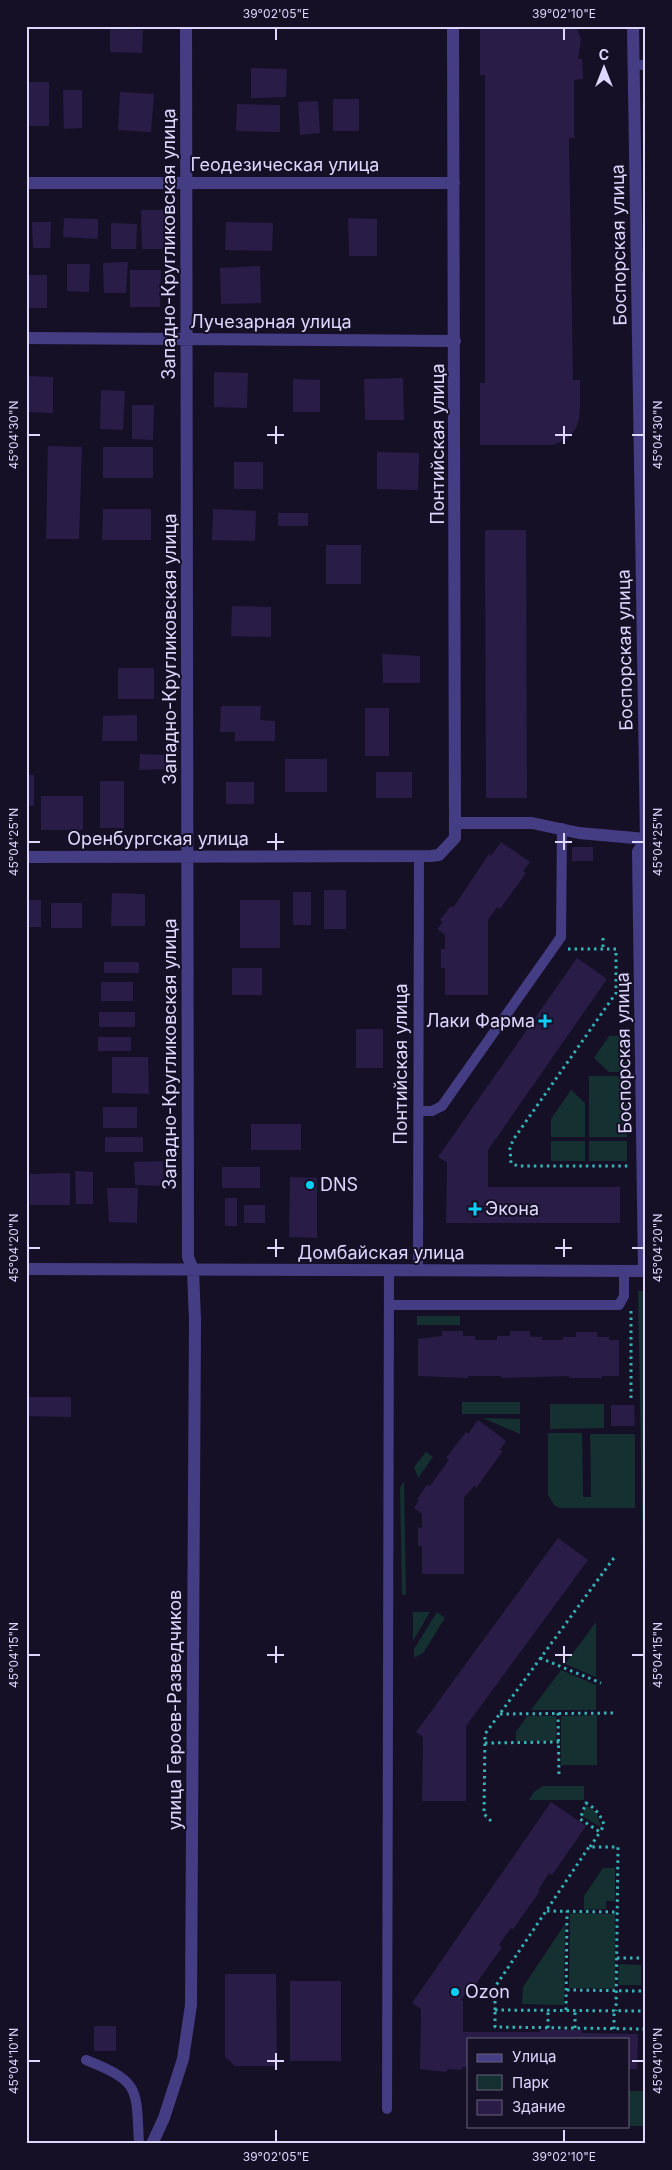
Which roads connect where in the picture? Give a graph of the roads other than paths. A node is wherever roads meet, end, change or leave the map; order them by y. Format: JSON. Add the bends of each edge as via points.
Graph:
{"nodes":[{"id":1,"x":186,"y":26,"type":"edge"},
{"id":2,"x":453,"y":26,"type":"edge"},
{"id":3,"x":633,"y":26,"type":"edge"},
{"id":4,"x":640,"y":65,"type":"edge"},
{"id":5,"x":26,"y":183,"type":"edge"},
{"id":6,"x":185,"y":183,"type":"junction"},
{"id":7,"x":454,"y":184,"type":"junction"},
{"id":8,"x":26,"y":338,"type":"edge"},
{"id":9,"x":186,"y":339,"type":"junction"},
{"id":10,"x":455,"y":341,"type":"junction"},
{"id":11,"x":643,"y":520,"type":"edge"},
{"id":12,"x":644,"y":647,"type":"edge"},
{"id":13,"x":457,"y":823,"type":"junction"},
{"id":14,"x":562,"y":828,"type":"junction"},
{"id":15,"x":646,"y":839,"type":"edge"},
{"id":16,"x":439,"y":855,"type":"joint"},
{"id":17,"x":188,"y":856,"type":"junction"},
{"id":18,"x":420,"y":856,"type":"junction"},
{"id":19,"x":26,"y":857,"type":"edge"},
{"id":20,"x":644,"y":1104,"type":"edge"},
{"id":21,"x":419,"y":1111,"type":"junction"},
{"id":22,"x":645,"y":1228,"type":"edge"},
{"id":23,"x":26,"y":1269,"type":"edge"},
{"id":24,"x":193,"y":1270,"type":"junction"},
{"id":25,"x":389,"y":1271,"type":"junction"},
{"id":26,"x":418,"y":1271,"type":"junction"},
{"id":27,"x":624,"y":1271,"type":"junction"},
{"id":28,"x":645,"y":1271,"type":"edge"},
{"id":29,"x":389,"y":1305,"type":"junction"},
{"id":30,"x":86,"y":2060,"type":"dead end"},
{"id":31,"x":387,"y":2108,"type":"dead end"},
{"id":32,"x":139,"y":2144,"type":"edge"},
{"id":33,"x":152,"y":2144,"type":"edge"}],
"edges":[{"from":1,"to":6,"type":"street","name":"Западно-Кругликовская улица"},
{"from":2,"to":7,"type":"street","name":"Понтийская улица"},
{"from":3,"to":4,"type":"street","name":"Боспорская улица"},
{"from":4,"to":11,"type":"street","name":"Боспорская улица"},
{"from":5,"to":6,"type":"street","name":"Геодезическая улица"},
{"from":6,"to":7,"type":"street","name":"Геодезическая улица"},
{"from":6,"to":9,"type":"street","name":"Западно-Кругликовская улица"},
{"from":7,"to":10,"type":"street","name":"Понтийская улица"},
{"from":8,"to":9,"type":"street","name":"Лучезарная улица"},
{"from":9,"to":10,"type":"street","name":"Лучезарная улица"},
{"from":9,"to":17,"type":"street","name":"Западно-Кругликовская улица"},
{"from":10,"to":13,"type":"street","name":"Понтийская улица"},
{"from":11,"to":12,"type":"street","name":"Боспорская улица"},
{"from":12,"to":15,"type":"street","name":"Боспорская улица"},
{"from":13,"to":14,"type":"street","via":[[532,823]]},
{"from":13,"to":16,"type":"street","name":"Понтийская улица","via":[[455,838]]},
{"from":14,"to":15,"type":"street","via":[[579,833]]},
{"from":14,"to":21,"type":"lane","via":[[561,932],[553,949],[442,1106],[432,1112]]},
{"from":15,"to":20,"type":"street","name":"Боспорская улица","via":[[638,852]]},
{"from":16,"to":18,"type":"street","name":"Оренбургская улица"},
{"from":17,"to":18,"type":"street","name":"Оренбургская улица"},
{"from":17,"to":19,"type":"street","name":"Оренбургская улица"},
{"from":17,"to":24,"type":"street","name":"Западно-Кругликовская улица","via":[[188,1257]]},
{"from":18,"to":21,"type":"lane","name":"Понтийская улица"},
{"from":20,"to":22,"type":"street","name":"Боспорская улица"},
{"from":21,"to":26,"type":"lane","name":"Понтийская улица"},
{"from":22,"to":28,"type":"street","name":"Боспорская улица"},
{"from":23,"to":24,"type":"street","name":"Домбайская улица"},
{"from":24,"to":25,"type":"street","name":"Домбайская улица"},
{"from":24,"to":33,"type":"street","name":"улица Героев-Разведчиков","via":[[191,2005],[183,2059]]},
{"from":25,"to":26,"type":"street","name":"Домбайская улица"},
{"from":25,"to":29,"type":"lane"},
{"from":26,"to":27,"type":"street","name":"Домбайская улица"},
{"from":27,"to":28,"type":"street","name":"Домбайская улица"},
{"from":27,"to":29,"type":"lane","via":[[624,1296],[619,1305]]},
{"from":29,"to":31,"type":"lane"},
{"from":30,"to":32,"type":"lane","via":[[115,2071],[131,2084],[137,2101]]}]}
